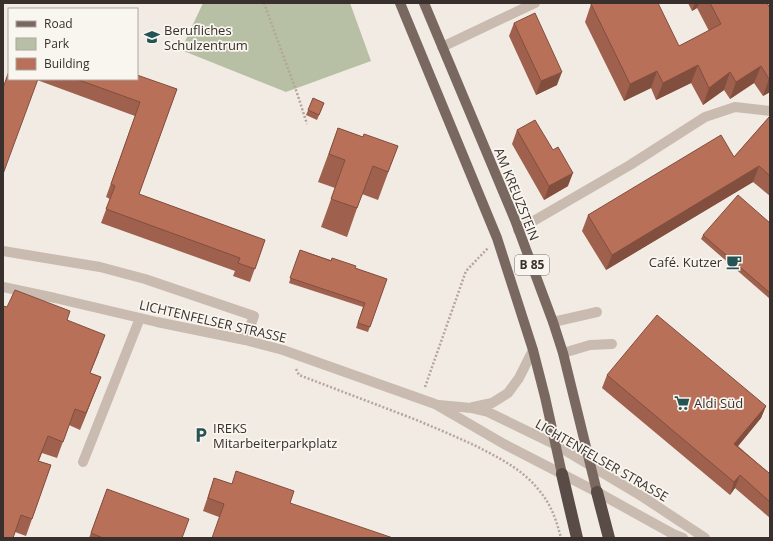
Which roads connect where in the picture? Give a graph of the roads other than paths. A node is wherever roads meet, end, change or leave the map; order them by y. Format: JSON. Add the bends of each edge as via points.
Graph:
{"nodes":[{"id":1,"x":400,"y":3,"type":"edge"},
{"id":2,"x":424,"y":3,"type":"edge"},
{"id":3,"x":535,"y":3,"type":"edge"},
{"id":4,"x":442,"y":47,"type":"junction"},
{"id":5,"x":770,"y":110,"type":"edge"},
{"id":6,"x":518,"y":230,"type":"junction"},
{"id":7,"x":3,"y":250,"type":"edge"},
{"id":8,"x":3,"y":286,"type":"edge"},
{"id":9,"x":597,"y":312,"type":"dead end"},
{"id":10,"x":140,"y":318,"type":"junction"},
{"id":11,"x":553,"y":322,"type":"junction"},
{"id":12,"x":245,"y":340,"type":"junction"},
{"id":13,"x":612,"y":344,"type":"dead end"},
{"id":14,"x":533,"y":350,"type":"junction"},
{"id":15,"x":563,"y":353,"type":"junction"},
{"id":16,"x":435,"y":404,"type":"junction"},
{"id":17,"x":471,"y":408,"type":"junction"},
{"id":18,"x":556,"y":445,"type":"junction"},
{"id":19,"x":83,"y":462,"type":"dead end"},
{"id":20,"x":591,"y":467,"type":"junction"},
{"id":21,"x":562,"y":474,"type":"junction"},
{"id":22,"x":597,"y":492,"type":"junction"},
{"id":23,"x":578,"y":538,"type":"edge"},
{"id":24,"x":609,"y":538,"type":"edge"},
{"id":25,"x":683,"y":538,"type":"edge"},
{"id":26,"x":705,"y":538,"type":"edge"}],
"edges":[{"from":1,"to":14,"type":"main road","number":"B 85","via":[[497,238]]},
{"from":2,"to":4,"type":"main road","name":"AM KREUZSTEIN","number":"B 85"},
{"from":3,"to":4,"type":"street"},
{"from":4,"to":6,"type":"main road","name":"AM KREUZSTEIN","number":"B 85"},
{"from":5,"to":6,"type":"street","via":[[735,107],[705,117],[630,165]]},
{"from":6,"to":11,"type":"main road","name":"AM KREUZSTEIN","number":"B 85"},
{"from":7,"to":12,"type":"street","via":[[108,269],[254,316]]},
{"from":8,"to":10,"type":"street","name":"LICHTENFELSER STRASSE"},
{"from":9,"to":11,"type":"street"},
{"from":10,"to":12,"type":"street","name":"LICHTENFELSER STRASSE"},
{"from":10,"to":19,"type":"street"},
{"from":11,"to":15,"type":"main road","name":"AM KREUZSTEIN","number":"B 85"},
{"from":12,"to":16,"type":"street","name":"LICHTENFELSER STRASSE","via":[[283,350]]},
{"from":13,"to":15,"type":"street","via":[[590,345]]},
{"from":14,"to":17,"type":"street","via":[[508,393],[492,403]]},
{"from":14,"to":18,"type":"main road","number":"B 85"},
{"from":15,"to":20,"type":"main road","name":"AM KREUZSTEIN","number":"B 85"},
{"from":16,"to":17,"type":"street","name":"LICHTENFELSER STRASSE"},
{"from":16,"to":21,"type":"street","name":"LICHTENFELSER STRASSE"},
{"from":17,"to":18,"type":"street","name":"LICHTENFELSER STRASSE","via":[[488,412]]},
{"from":18,"to":20,"type":"street","name":"LICHTENFELSER STRASSE"},
{"from":18,"to":21,"type":"main road","number":"B 85"},
{"from":20,"to":22,"type":"main road","name":"AM KREUZSTEIN","number":"B 85"},
{"from":20,"to":26,"type":"street","name":"LICHTENFELSER STRASSE","via":[[643,497]]},
{"from":21,"to":22,"type":"street","name":"LICHTENFELSER STRASSE"},
{"from":21,"to":23,"type":"highway","number":"B 85"},
{"from":22,"to":24,"type":"highway","number":"B 85"},
{"from":22,"to":25,"type":"street","name":"LICHTENFELSER STRASSE"}]}
